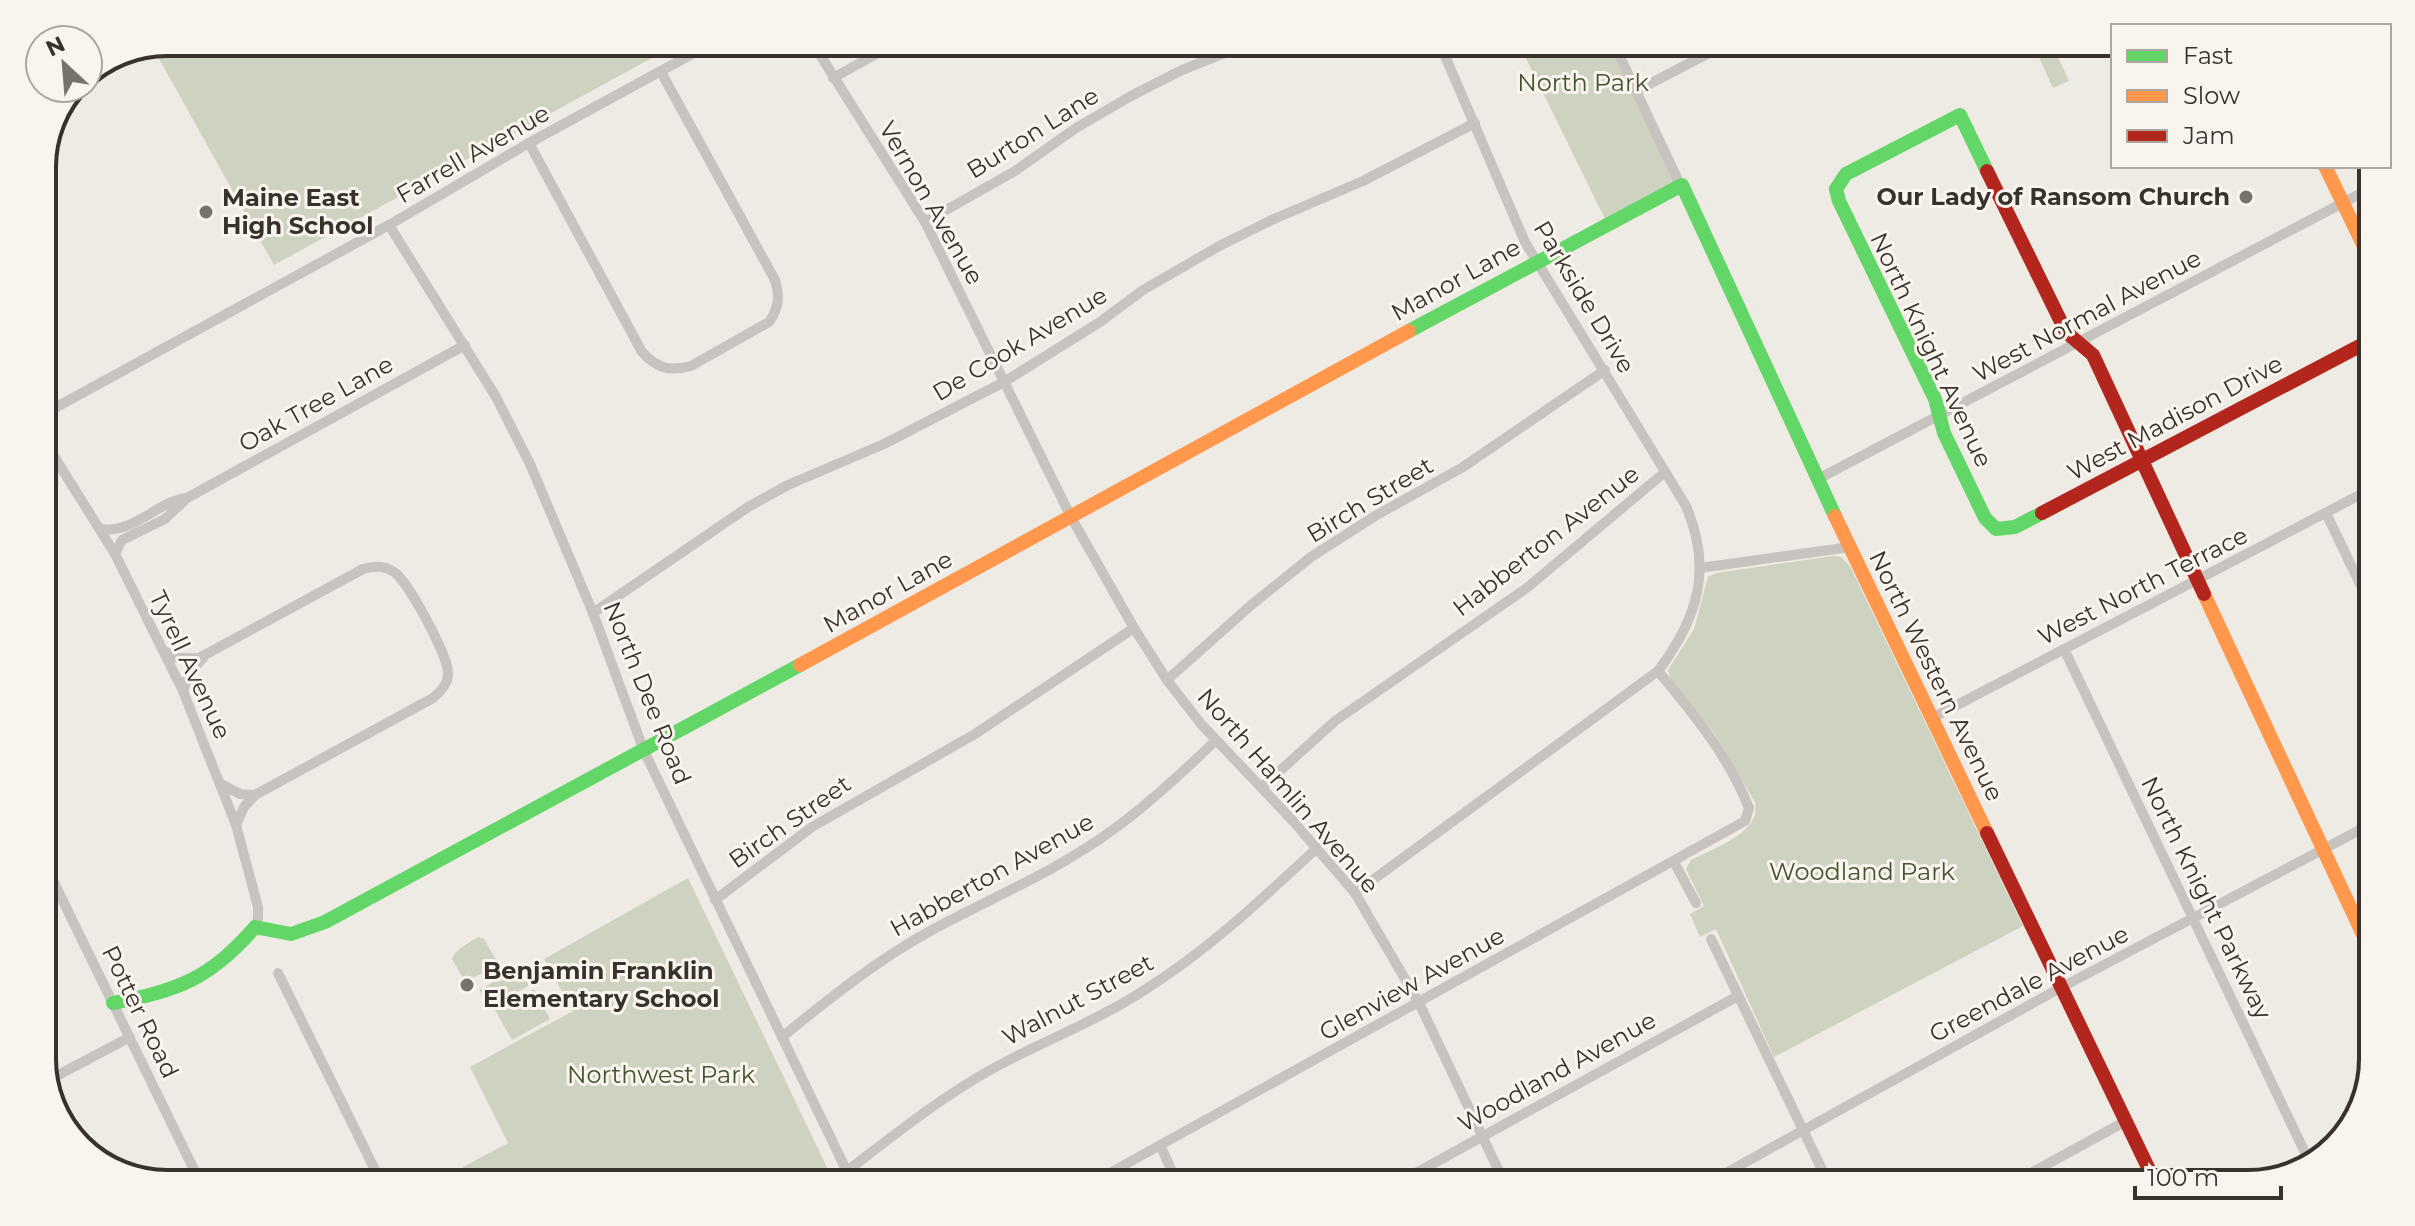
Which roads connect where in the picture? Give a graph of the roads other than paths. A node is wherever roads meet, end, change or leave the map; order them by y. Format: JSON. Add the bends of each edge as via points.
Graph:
{"nodes":[{"id":1,"x":689,"y":56,"type":"edge"},
{"id":2,"x":820,"y":56,"type":"edge"},
{"id":3,"x":873,"y":56,"type":"edge"},
{"id":4,"x":1217,"y":56,"type":"edge"},
{"id":5,"x":1445,"y":56,"type":"edge"},
{"id":6,"x":1620,"y":56,"type":"edge"},
{"id":7,"x":1703,"y":56,"type":"edge"},
{"id":8,"x":661,"y":72,"type":"junction"},
{"id":9,"x":833,"y":78,"type":"junction"},
{"id":10,"x":1636,"y":91,"type":"junction"},
{"id":11,"x":1475,"y":123,"type":"junction"},
{"id":12,"x":529,"y":143,"type":"junction"},
{"id":13,"x":2326,"y":168,"type":"edge"},
{"id":14,"x":1679,"y":182,"type":"junction"},
{"id":15,"x":2359,"y":194,"type":"edge"},
{"id":16,"x":2343,"y":202,"type":"junction"},
{"id":17,"x":925,"y":222,"type":"junction"},
{"id":18,"x":389,"y":225,"type":"junction"},
{"id":19,"x":2359,"y":236,"type":"edge"},
{"id":20,"x":1536,"y":261,"type":"junction"},
{"id":21,"x":2080,"y":343,"type":"junction"},
{"id":22,"x":465,"y":345,"type":"junction"},
{"id":23,"x":2359,"y":346,"type":"edge"},
{"id":24,"x":1605,"y":370,"type":"junction"},
{"id":25,"x":1004,"y":382,"type":"junction"},
{"id":26,"x":56,"y":407,"type":"edge"},
{"id":27,"x":1940,"y":416,"type":"junction"},
{"id":28,"x":56,"y":459,"type":"edge"},
{"id":29,"x":2141,"y":460,"type":"junction"},
{"id":30,"x":1665,"y":472,"type":"junction"},
{"id":31,"x":1818,"y":479,"type":"junction"},
{"id":32,"x":2359,"y":495,"type":"edge"},
{"id":33,"x":187,"y":498,"type":"junction"},
{"id":34,"x":2326,"y":513,"type":"junction"},
{"id":35,"x":1071,"y":517,"type":"junction"},
{"id":36,"x":100,"y":529,"type":"junction"},
{"id":37,"x":1996,"y":529,"type":"joint"},
{"id":38,"x":1850,"y":547,"type":"junction"},
{"id":39,"x":115,"y":554,"type":"junction"},
{"id":40,"x":1700,"y":568,"type":"junction"},
{"id":41,"x":2197,"y":580,"type":"junction"},
{"id":42,"x":2359,"y":582,"type":"edge"},
{"id":43,"x":593,"y":613,"type":"junction"},
{"id":44,"x":1134,"y":628,"type":"junction"},
{"id":45,"x":2064,"y":649,"type":"junction"},
{"id":46,"x":164,"y":651,"type":"junction"},
{"id":47,"x":212,"y":652,"type":"junction"},
{"id":48,"x":1658,"y":671,"type":"junction"},
{"id":49,"x":1167,"y":680,"type":"junction"},
{"id":50,"x":183,"y":691,"type":"junction"},
{"id":51,"x":1932,"y":718,"type":"junction"},
{"id":52,"x":1215,"y":741,"type":"junction"},
{"id":53,"x":644,"y":751,"type":"junction"},
{"id":54,"x":221,"y":784,"type":"junction"},
{"id":55,"x":1262,"y":787,"type":"junction"},
{"id":56,"x":255,"y":795,"type":"junction"},
{"id":57,"x":236,"y":825,"type":"junction"},
{"id":58,"x":2359,"y":830,"type":"edge"},
{"id":59,"x":1317,"y":848,"type":"junction"},
{"id":60,"x":2322,"y":850,"type":"junction"},
{"id":61,"x":1674,"y":862,"type":"junction"},
{"id":62,"x":56,"y":887,"type":"edge"},
{"id":63,"x":1355,"y":893,"type":"junction"},
{"id":64,"x":715,"y":900,"type":"junction"},
{"id":65,"x":1696,"y":903,"type":"dead end"},
{"id":66,"x":2195,"y":918,"type":"junction"},
{"id":67,"x":255,"y":927,"type":"junction"},
{"id":68,"x":2359,"y":927,"type":"edge"},
{"id":69,"x":1711,"y":939,"type":"dead end"},
{"id":70,"x":278,"y":973,"type":"dead end"},
{"id":71,"x":2062,"y":987,"type":"junction"},
{"id":72,"x":1738,"y":996,"type":"junction"},
{"id":73,"x":113,"y":1003,"type":"junction"},
{"id":74,"x":1419,"y":1003,"type":"junction"},
{"id":75,"x":130,"y":1037,"type":"junction"},
{"id":76,"x":782,"y":1037,"type":"junction"},
{"id":77,"x":57,"y":1076,"type":"edge"},
{"id":78,"x":2126,"y":1121,"type":"junction"},
{"id":79,"x":1803,"y":1131,"type":"junction"},
{"id":80,"x":1482,"y":1136,"type":"junction"},
{"id":81,"x":1160,"y":1145,"type":"junction"},
{"id":82,"x":2305,"y":1153,"type":"edge"},
{"id":83,"x":194,"y":1170,"type":"edge"},
{"id":84,"x":375,"y":1170,"type":"edge"},
{"id":85,"x":847,"y":1170,"type":"edge"},
{"id":86,"x":848,"y":1170,"type":"edge"},
{"id":87,"x":1115,"y":1170,"type":"edge"},
{"id":88,"x":1172,"y":1170,"type":"edge"},
{"id":89,"x":1421,"y":1170,"type":"edge"},
{"id":90,"x":1498,"y":1170,"type":"edge"},
{"id":91,"x":1732,"y":1170,"type":"edge"},
{"id":92,"x":1822,"y":1170,"type":"edge"},
{"id":93,"x":2037,"y":1170,"type":"edge"},
{"id":94,"x":2149,"y":1170,"type":"edge"}],
"edges":[{"from":1,"to":8,"type":"street","name":"Farrell Avenue"},
{"from":2,"to":9,"type":"street","name":"Vernon Avenue"},
{"from":3,"to":9,"type":"street"},
{"from":4,"to":17,"type":"street","name":"Burton Lane","via":[[1131,96]]},
{"from":5,"to":11,"type":"street","name":"Parkside Drive"},
{"from":6,"to":10,"type":"street","name":"North Western Avenue"},
{"from":7,"to":10,"type":"street"},
{"from":8,"to":12,"type":"street","name":"Farrell Avenue"},
{"from":8,"to":12,"type":"street","via":[[779,293],[769,322],[691,366],[678,370],[655,365],[642,352]]},
{"from":9,"to":17,"type":"street","name":"Vernon Avenue"},
{"from":10,"to":14,"type":"street","name":"North Western Avenue"},
{"from":11,"to":20,"type":"street","name":"Parkside Drive"},
{"from":11,"to":25,"type":"street","name":"De Cook Avenue","via":[[1376,175],[1221,245]]},
{"from":12,"to":18,"type":"street","name":"Farrell Avenue"},
{"from":13,"to":16,"type":"street"},
{"from":14,"to":20,"type":"street","name":"Manor Lane"},
{"from":14,"to":31,"type":"street","name":"North Western Avenue"},
{"from":15,"to":16,"type":"street","name":"West Normal Avenue"},
{"from":16,"to":19,"type":"street"},
{"from":16,"to":21,"type":"street","name":"West Normal Avenue"},
{"from":17,"to":25,"type":"street","name":"Vernon Avenue"},
{"from":18,"to":22,"type":"street","name":"North Dee Road"},
{"from":18,"to":26,"type":"street","name":"Farrell Avenue"},
{"from":20,"to":24,"type":"street","name":"Parkside Drive"},
{"from":20,"to":35,"type":"street","name":"Manor Lane"},
{"from":21,"to":27,"type":"street","name":"West Normal Avenue"},
{"from":21,"to":27,"type":"street","name":"North Knight Avenue","via":[[2066,332],[1960,115],[1846,174],[1838,184],[1839,201]]},
{"from":21,"to":29,"type":"street","via":[[2093,355]]},
{"from":22,"to":33,"type":"street","name":"Oak Tree Lane"},
{"from":22,"to":43,"type":"street","name":"North Dee Road","via":[[530,464]]},
{"from":23,"to":29,"type":"street","name":"West Madison Drive"},
{"from":24,"to":30,"type":"street","name":"Parkside Drive"},
{"from":24,"to":49,"type":"street","name":"Birch Street","via":[[1463,467],[1311,557]]},
{"from":25,"to":35,"type":"street","name":"Vernon Avenue"},
{"from":25,"to":43,"type":"street","name":"De Cook Avenue","via":[[748,507]]},
{"from":27,"to":31,"type":"street","name":"West Normal Avenue"},
{"from":27,"to":37,"type":"street","name":"North Knight Avenue","via":[[1985,518]]},
{"from":28,"to":36,"type":"street","name":"Tyrell Avenue"},
{"from":29,"to":37,"type":"street","name":"West Madison Drive","via":[[2015,527]]},
{"from":29,"to":41,"type":"street"},
{"from":30,"to":40,"type":"street","name":"Parkside Drive","via":[[1692,520]]},
{"from":30,"to":55,"type":"street","name":"Habberton Avenue","via":[[1528,587],[1335,721]]},
{"from":31,"to":38,"type":"street","name":"North Western Avenue"},
{"from":32,"to":34,"type":"street","name":"West North Terrace"},
{"from":33,"to":36,"type":"street","name":"Oak Tree Lane","via":[[126,528]]},
{"from":33,"to":39,"type":"street","name":"Oak Tree Lane","via":[[165,519],[122,540]]},
{"from":34,"to":41,"type":"street","name":"West North Terrace"},
{"from":34,"to":42,"type":"street"},
{"from":35,"to":44,"type":"street","name":"North Hamlin Avenue"},
{"from":35,"to":53,"type":"street","name":"Manor Lane"},
{"from":36,"to":39,"type":"street","name":"Tyrell Avenue"},
{"from":38,"to":40,"type":"street"},
{"from":38,"to":51,"type":"street","name":"North Western Avenue"},
{"from":39,"to":46,"type":"street","name":"Tyrell Avenue"},
{"from":40,"to":48,"type":"street","via":[[1687,628]]},
{"from":41,"to":45,"type":"street","name":"West North Terrace"},
{"from":41,"to":60,"type":"street"},
{"from":43,"to":53,"type":"street","name":"North Dee Road"},
{"from":44,"to":49,"type":"street","name":"North Hamlin Avenue"},
{"from":44,"to":64,"type":"street","name":"Birch Street","via":[[975,734],[812,827]]},
{"from":45,"to":51,"type":"street","name":"West North Terrace"},
{"from":45,"to":66,"type":"street","name":"North Knight Parkway"},
{"from":46,"to":47,"type":"street","via":[[185,659]]},
{"from":46,"to":50,"type":"street","name":"Tyrell Avenue"},
{"from":47,"to":50,"type":"street","via":[[195,665]]},
{"from":47,"to":56,"type":"street","via":[[372,566],[391,569],[400,577],[449,673],[433,698]]},
{"from":48,"to":61,"type":"street","name":"Glenview Avenue","via":[[1728,766],[1749,814],[1739,826]]},
{"from":48,"to":63,"type":"street"},
{"from":49,"to":52,"type":"street","name":"North Hamlin Avenue"},
{"from":50,"to":54,"type":"street","name":"Tyrell Avenue"},
{"from":51,"to":71,"type":"street","name":"North Western Avenue"},
{"from":52,"to":55,"type":"street","name":"North Hamlin Avenue"},
{"from":52,"to":76,"type":"street","name":"Habberton Avenue","via":[[1114,829],[1033,880],[904,946]]},
{"from":53,"to":64,"type":"street","name":"North Dee Road"},
{"from":53,"to":67,"type":"street","name":"Manor Lane","via":[[317,926],[291,934]]},
{"from":54,"to":56,"type":"street"},
{"from":54,"to":57,"type":"street","name":"Tyrell Avenue"},
{"from":55,"to":59,"type":"street","name":"North Hamlin Avenue"},
{"from":56,"to":57,"type":"street"},
{"from":57,"to":67,"type":"street","name":"Tyrell Avenue","via":[[258,907]]},
{"from":58,"to":60,"type":"street","name":"Greendale Avenue"},
{"from":59,"to":63,"type":"street","name":"North Hamlin Avenue"},
{"from":59,"to":86,"type":"street","name":"Walnut Street","via":[[1220,936],[1169,974],[1108,1012],[966,1084]]},
{"from":60,"to":66,"type":"street","name":"Greendale Avenue"},
{"from":60,"to":68,"type":"street"},
{"from":61,"to":65,"type":"street"},
{"from":61,"to":74,"type":"street","name":"Glenview Avenue"},
{"from":62,"to":73,"type":"street","name":"Potter Road"},
{"from":63,"to":74,"type":"street","name":"North Hamlin Avenue"},
{"from":64,"to":76,"type":"street","name":"North Dee Road"},
{"from":66,"to":71,"type":"street","name":"Greendale Avenue"},
{"from":66,"to":82,"type":"street","name":"North Knight Parkway"},
{"from":67,"to":73,"type":"street","via":[[217,968],[197,980]]},
{"from":69,"to":72,"type":"street"},
{"from":70,"to":84,"type":"street"},
{"from":71,"to":78,"type":"street","name":"North Western Avenue"},
{"from":71,"to":79,"type":"street","name":"Greendale Avenue"},
{"from":72,"to":79,"type":"street"},
{"from":72,"to":80,"type":"street","name":"Woodland Avenue"},
{"from":73,"to":75,"type":"street","name":"Potter Road"},
{"from":74,"to":80,"type":"street","name":"North Hamlin Avenue"},
{"from":74,"to":81,"type":"street","name":"Glenview Avenue"},
{"from":75,"to":77,"type":"street"},
{"from":75,"to":83,"type":"street","name":"Potter Road"},
{"from":76,"to":85,"type":"street","name":"North Dee Road"},
{"from":78,"to":93,"type":"street"},
{"from":78,"to":94,"type":"street","name":"North Western Avenue"},
{"from":79,"to":91,"type":"street","name":"Greendale Avenue"},
{"from":79,"to":92,"type":"street"},
{"from":80,"to":89,"type":"street","name":"Woodland Avenue"},
{"from":80,"to":90,"type":"street","name":"North Hamlin Avenue"},
{"from":81,"to":87,"type":"street","name":"Glenview Avenue"},
{"from":81,"to":88,"type":"street"}]}
